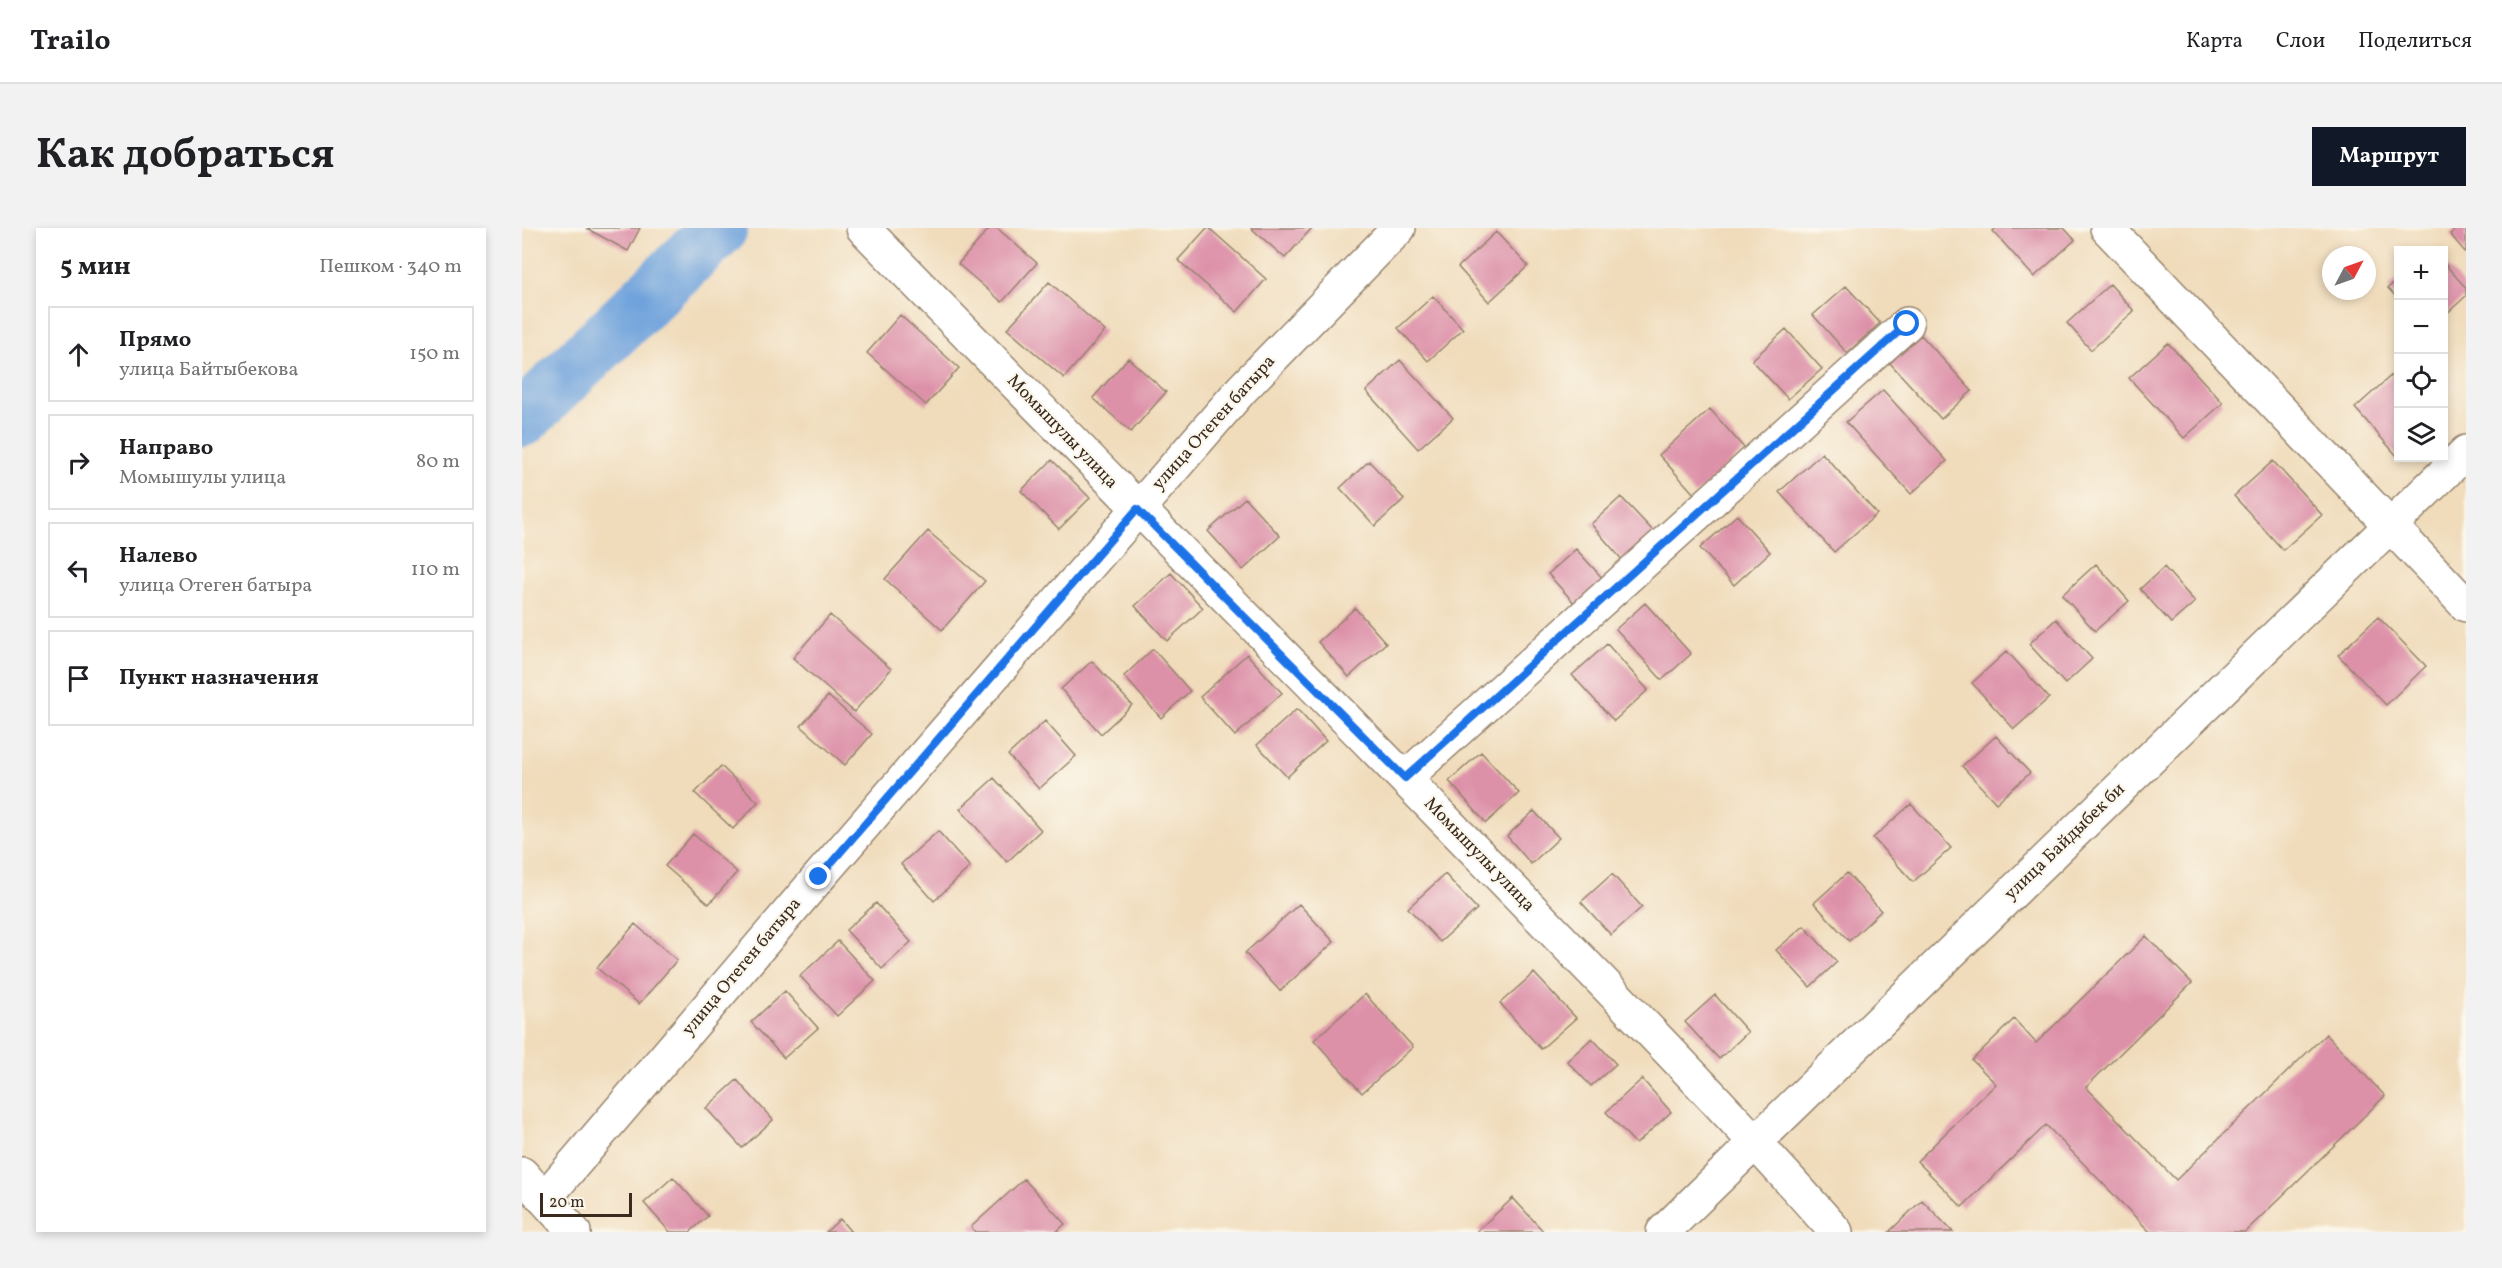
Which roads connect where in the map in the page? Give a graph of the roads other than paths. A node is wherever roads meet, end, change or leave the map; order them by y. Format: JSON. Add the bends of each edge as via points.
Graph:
{"nodes":[{"id":1,"x":863,"y":228,"type":"edge"},
{"id":2,"x":1399,"y":228,"type":"edge"},
{"id":3,"x":2107,"y":228,"type":"edge"},
{"id":4,"x":1907,"y":324,"type":"dead end"},
{"id":5,"x":2466,"y":452,"type":"edge"},
{"id":6,"x":1137,"y":509,"type":"junction"},
{"id":7,"x":2391,"y":525,"type":"junction"},
{"id":8,"x":2466,"y":605,"type":"edge"},
{"id":9,"x":1405,"y":778,"type":"junction"},
{"id":10,"x":1757,"y":1141,"type":"junction"},
{"id":11,"x":522,"y":1174,"type":"edge"},
{"id":12,"x":544,"y":1198,"type":"junction"},
{"id":13,"x":574,"y":1232,"type":"edge"},
{"id":14,"x":1664,"y":1232,"type":"edge"},
{"id":15,"x":1836,"y":1232,"type":"edge"}],
"edges":[{"from":1,"to":6,"type":"street","name":"Момышулы улица"},
{"from":2,"to":6,"type":"street","name":"улица Отеген батыра","via":[[1242,389]]},
{"from":3,"to":7,"type":"street"},
{"from":4,"to":9,"type":"street"},
{"from":5,"to":7,"type":"street","name":"улица Байдыбек би"},
{"from":6,"to":9,"type":"street","name":"Момышулы улица"},
{"from":6,"to":12,"type":"street","name":"улица Отеген батыра"},
{"from":7,"to":8,"type":"street"},
{"from":7,"to":10,"type":"street","name":"улица Байдыбек би"},
{"from":9,"to":10,"type":"street","name":"Момышулы улица"},
{"from":10,"to":14,"type":"street","name":"улица Байдыбек би"},
{"from":10,"to":15,"type":"street","name":"Момышулы улица"},
{"from":11,"to":12,"type":"street"},
{"from":12,"to":13,"type":"street"}]}
